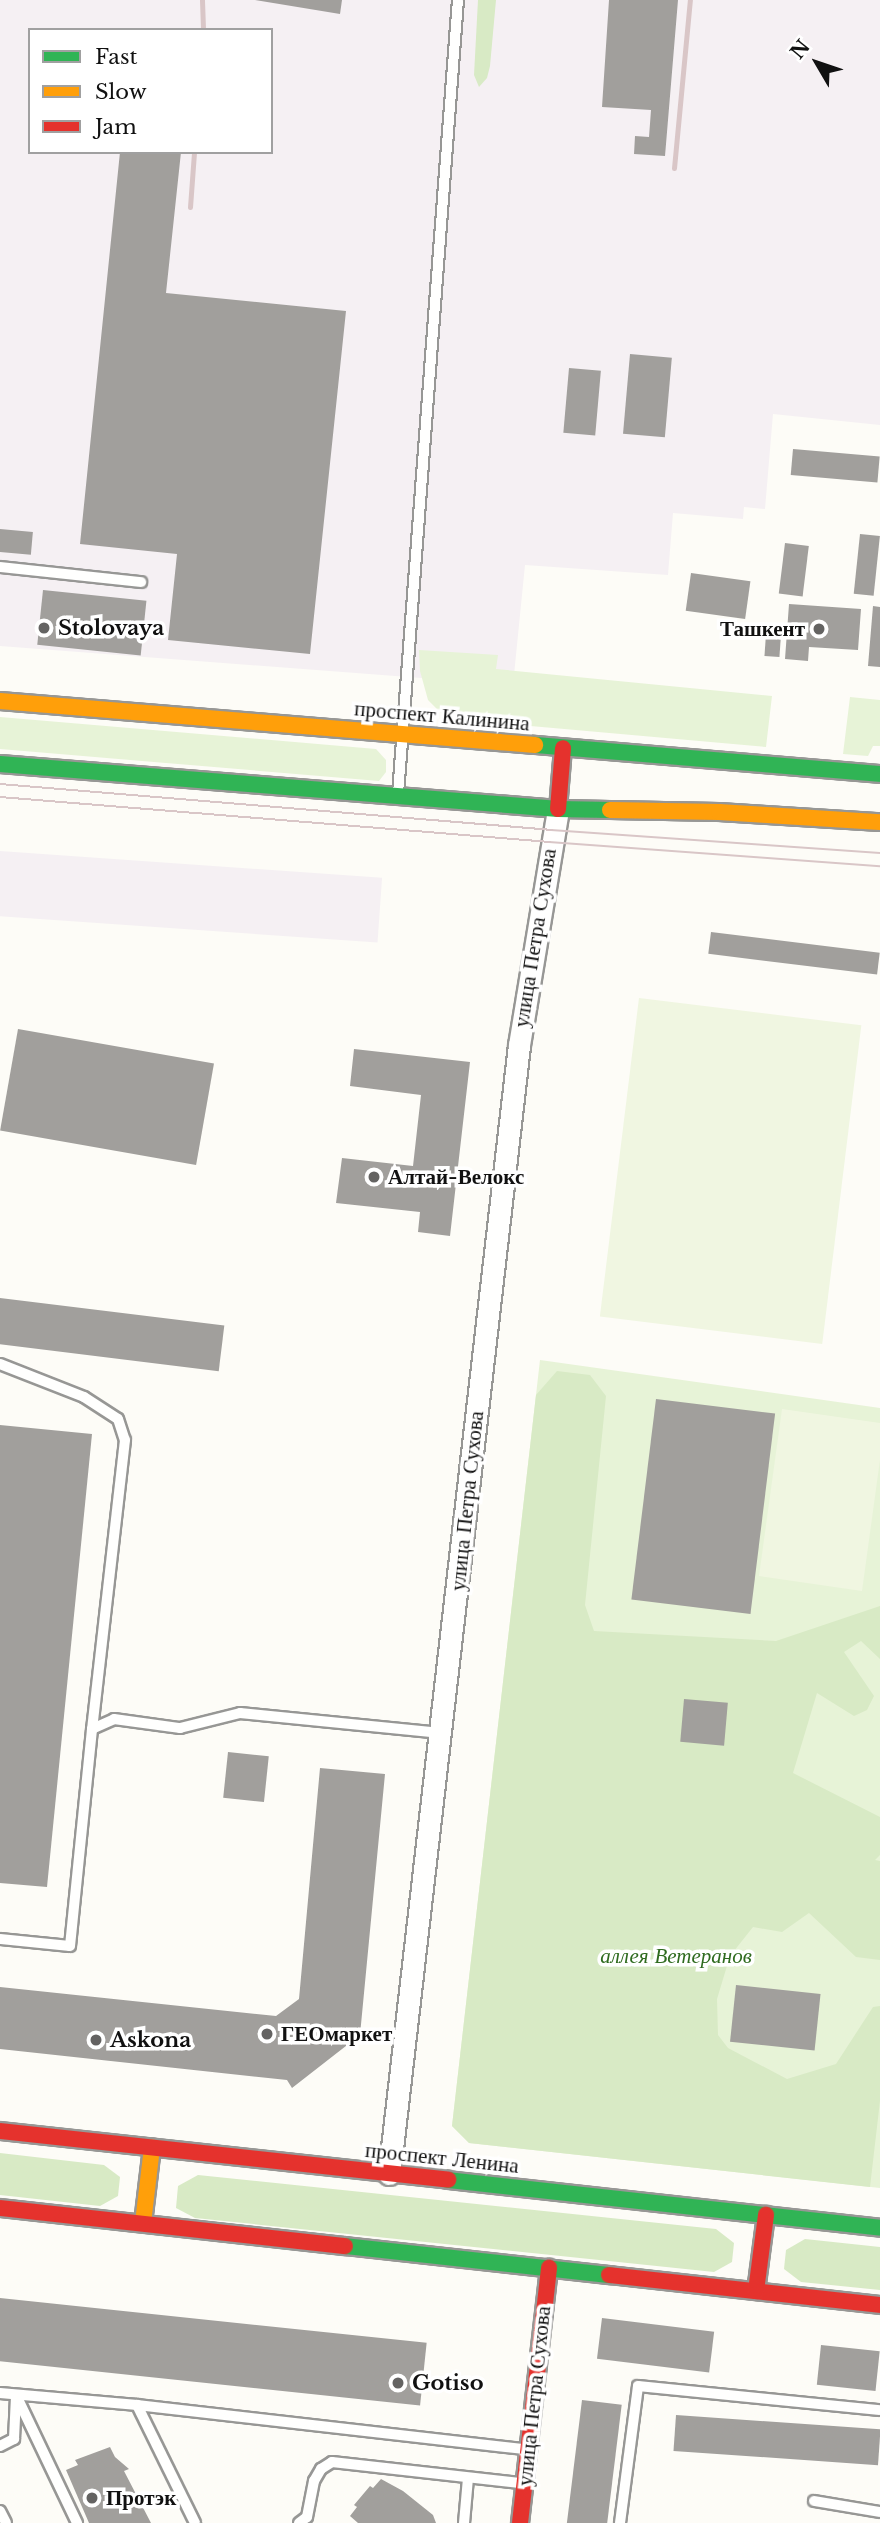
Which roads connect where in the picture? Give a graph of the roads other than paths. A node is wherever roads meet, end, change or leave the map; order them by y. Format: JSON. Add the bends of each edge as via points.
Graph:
{"nodes":[{"id":1,"x":458,"y":0,"type":"edge"},
{"id":2,"x":0,"y":567,"type":"edge"},
{"id":3,"x":141,"y":582,"type":"dead end"},
{"id":4,"x":0,"y":701,"type":"edge"},
{"id":5,"x":402,"y":734,"type":"junction"},
{"id":6,"x":563,"y":748,"type":"junction"},
{"id":7,"x":0,"y":764,"type":"edge"},
{"id":8,"x":880,"y":774,"type":"edge"},
{"id":9,"x":397,"y":797,"type":"junction"},
{"id":10,"x":555,"y":819,"type":"junction"},
{"id":11,"x":880,"y":822,"type":"edge"},
{"id":12,"x":0,"y":1364,"type":"edge"},
{"id":13,"x":92,"y":1729,"type":"junction"},
{"id":14,"x":441,"y":1733,"type":"junction"},
{"id":15,"x":0,"y":1939,"type":"edge"},
{"id":16,"x":0,"y":2131,"type":"edge"},
{"id":17,"x":152,"y":2148,"type":"junction"},
{"id":18,"x":389,"y":2174,"type":"junction"},
{"id":19,"x":0,"y":2208,"type":"edge"},
{"id":20,"x":766,"y":2215,"type":"junction"},
{"id":21,"x":143,"y":2223,"type":"junction"},
{"id":22,"x":880,"y":2228,"type":"edge"},
{"id":23,"x":548,"y":2268,"type":"junction"},
{"id":24,"x":756,"y":2291,"type":"junction"},
{"id":25,"x":880,"y":2305,"type":"edge"},
{"id":26,"x":0,"y":2393,"type":"edge"},
{"id":27,"x":16,"y":2395,"type":"junction"},
{"id":28,"x":137,"y":2405,"type":"junction"},
{"id":29,"x":880,"y":2410,"type":"edge"},
{"id":30,"x":0,"y":2446,"type":"edge"},
{"id":31,"x":528,"y":2449,"type":"junction"},
{"id":32,"x":468,"y":2478,"type":"junction"},
{"id":33,"x":524,"y":2483,"type":"junction"},
{"id":34,"x":814,"y":2501,"type":"dead end"},
{"id":35,"x":0,"y":2511,"type":"edge"},
{"id":36,"x":880,"y":2512,"type":"edge"},
{"id":37,"x":307,"y":2521,"type":"edge"},
{"id":38,"x":6,"y":2523,"type":"edge"},
{"id":39,"x":78,"y":2523,"type":"edge"},
{"id":40,"x":195,"y":2523,"type":"edge"},
{"id":41,"x":464,"y":2523,"type":"edge"},
{"id":42,"x":520,"y":2523,"type":"edge"},
{"id":43,"x":620,"y":2523,"type":"edge"}],
"edges":[{"from":1,"to":5,"type":"lane"},
{"from":2,"to":3,"type":"lane"},
{"from":4,"to":5,"type":"main road","name":"проспект Калинина"},
{"from":5,"to":6,"type":"main road","name":"проспект Калинина"},
{"from":5,"to":9,"type":"lane"},
{"from":6,"to":8,"type":"main road","name":"проспект Калинина"},
{"from":6,"to":10,"type":"main road"},
{"from":7,"to":9,"type":"main road"},
{"from":9,"to":10,"type":"main road"},
{"from":10,"to":11,"type":"main road","via":[[719,812]]},
{"from":10,"to":14,"type":"street","name":"улица Петра Сухова","via":[[519,1045]]},
{"from":12,"to":13,"type":"lane","via":[[84,1396],[118,1419],[125,1440]]},
{"from":13,"to":14,"type":"lane","via":[[114,1719],[180,1728],[240,1713]]},
{"from":13,"to":15,"type":"lane","via":[[70,1945]]},
{"from":14,"to":18,"type":"street","name":"улица Петра Сухова"},
{"from":16,"to":17,"type":"main road","name":"проспект Ленина"},
{"from":17,"to":18,"type":"main road","name":"проспект Ленина"},
{"from":17,"to":21,"type":"main road"},
{"from":18,"to":20,"type":"main road","name":"проспект Ленина"},
{"from":19,"to":21,"type":"main road"},
{"from":20,"to":22,"type":"main road","name":"проспект Ленина"},
{"from":20,"to":24,"type":"main road"},
{"from":21,"to":23,"type":"main road"},
{"from":23,"to":24,"type":"main road"},
{"from":23,"to":31,"type":"main road","name":"улица Петра Сухова"},
{"from":24,"to":25,"type":"main road"},
{"from":26,"to":27,"type":"lane"},
{"from":27,"to":28,"type":"lane"},
{"from":27,"to":30,"type":"lane","via":[[14,2440]]},
{"from":27,"to":39,"type":"lane"},
{"from":28,"to":31,"type":"lane"},
{"from":28,"to":40,"type":"lane"},
{"from":29,"to":43,"type":"lane","via":[[638,2386]]},
{"from":31,"to":33,"type":"main road","name":"улица Петра Сухова"},
{"from":32,"to":33,"type":"lane"},
{"from":32,"to":37,"type":"lane","via":[[332,2462],[314,2481]]},
{"from":32,"to":41,"type":"lane"},
{"from":33,"to":42,"type":"main road","name":"улица Петра Сухова"},
{"from":34,"to":36,"type":"lane"},
{"from":35,"to":38,"type":"lane"}]}
